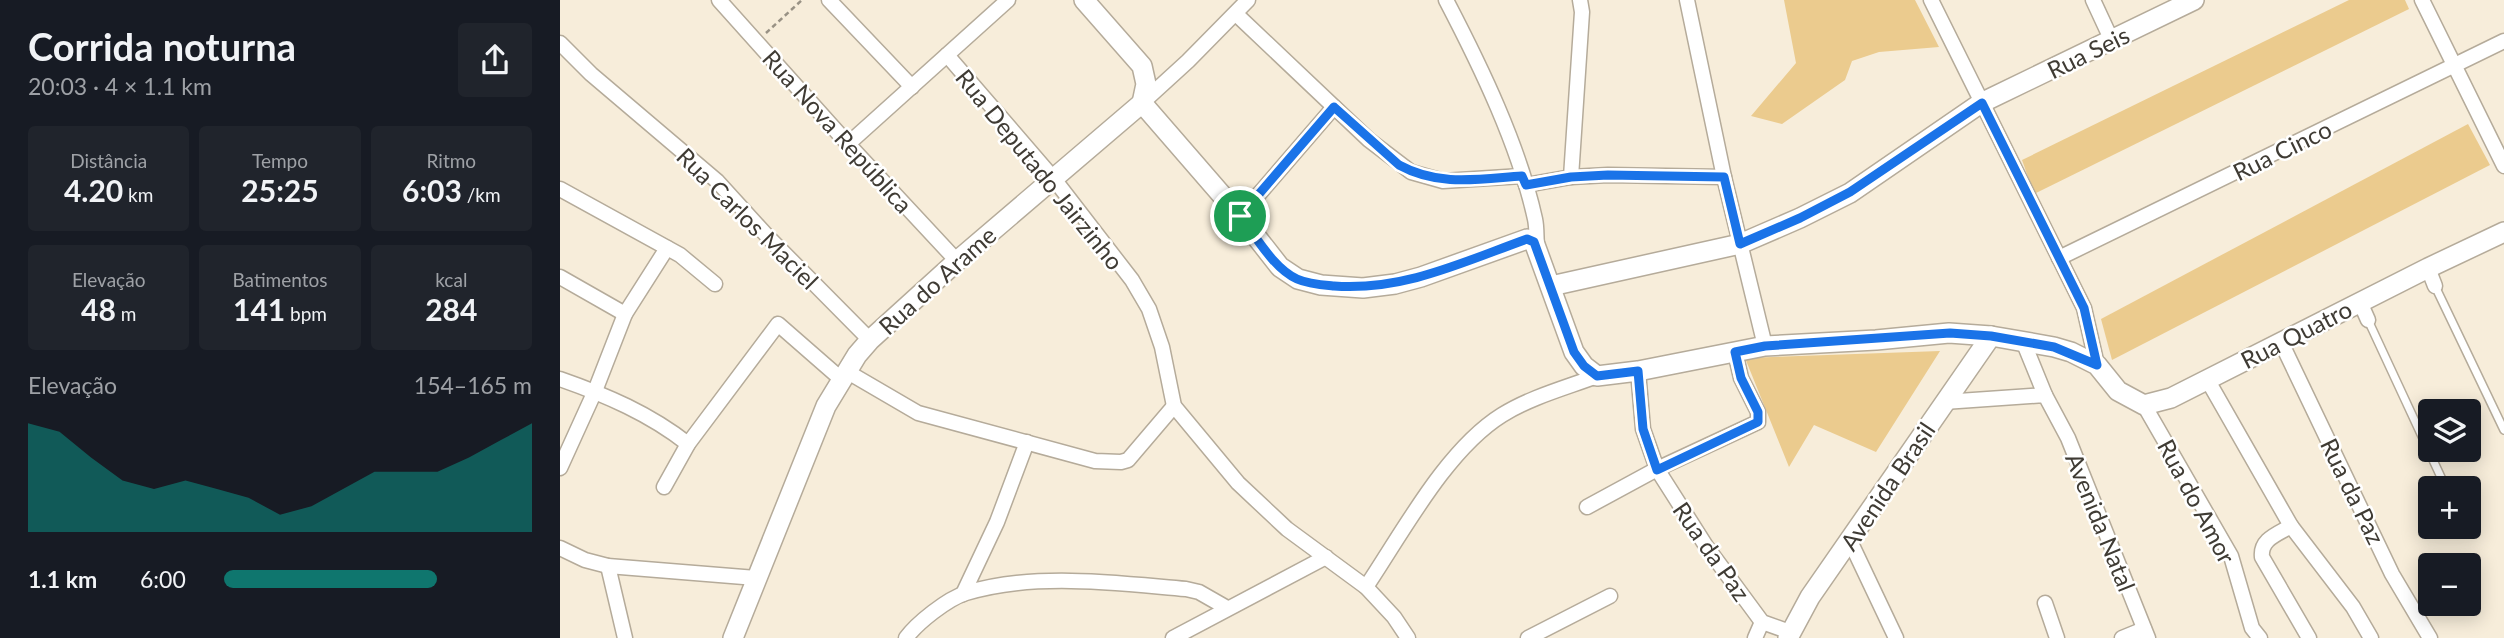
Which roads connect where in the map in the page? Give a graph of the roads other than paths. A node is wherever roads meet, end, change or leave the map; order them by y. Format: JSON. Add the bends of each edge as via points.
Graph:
{"nodes":[{"id":1,"x":719,"y":0,"type":"edge"},
{"id":2,"x":829,"y":0,"type":"edge"},
{"id":3,"x":1008,"y":0,"type":"edge"},
{"id":4,"x":1084,"y":0,"type":"edge"},
{"id":5,"x":1248,"y":0,"type":"edge"},
{"id":6,"x":1446,"y":0,"type":"edge"},
{"id":7,"x":1580,"y":0,"type":"edge"},
{"id":8,"x":1687,"y":0,"type":"edge"},
{"id":9,"x":1931,"y":0,"type":"edge"},
{"id":10,"x":2093,"y":0,"type":"edge"},
{"id":11,"x":2194,"y":0,"type":"edge"},
{"id":12,"x":2422,"y":0,"type":"edge"},
{"id":13,"x":1236,"y":14,"type":"junction"},
{"id":14,"x":2112,"y":41,"type":"junction"},
{"id":15,"x":2504,"y":41,"type":"edge"},
{"id":16,"x":560,"y":43,"type":"edge"},
{"id":17,"x":947,"y":55,"type":"junction"},
{"id":18,"x":2454,"y":66,"type":"junction"},
{"id":19,"x":912,"y":87,"type":"junction"},
{"id":20,"x":1142,"y":103,"type":"junction"},
{"id":21,"x":1982,"y":103,"type":"junction"},
{"id":22,"x":1334,"y":107,"type":"junction"},
{"id":23,"x":848,"y":144,"type":"junction"},
{"id":24,"x":2504,"y":166,"type":"edge"},
{"id":25,"x":1571,"y":177,"type":"junction"},
{"id":26,"x":1724,"y":177,"type":"junction"},
{"id":27,"x":1054,"y":178,"type":"junction"},
{"id":28,"x":1524,"y":181,"type":"junction"},
{"id":29,"x":560,"y":189,"type":"edge"},
{"id":30,"x":1240,"y":216,"type":"junction"},
{"id":31,"x":2504,"y":232,"type":"edge"},
{"id":32,"x":1533,"y":239,"type":"junction"},
{"id":33,"x":1740,"y":244,"type":"junction"},
{"id":34,"x":667,"y":248,"type":"junction"},
{"id":35,"x":2059,"y":258,"type":"junction"},
{"id":36,"x":957,"y":261,"type":"junction"},
{"id":37,"x":560,"y":277,"type":"edge"},
{"id":38,"x":2431,"y":277,"type":"junction"},
{"id":39,"x":715,"y":284,"type":"dead end"},
{"id":40,"x":1551,"y":286,"type":"junction"},
{"id":41,"x":2364,"y":311,"type":"junction"},
{"id":42,"x":625,"y":314,"type":"junction"},
{"id":43,"x":1991,"y":336,"type":"junction"},
{"id":44,"x":870,"y":340,"type":"junction"},
{"id":45,"x":2023,"y":341,"type":"junction"},
{"id":46,"x":2281,"y":342,"type":"junction"},
{"id":47,"x":1765,"y":346,"type":"junction"},
{"id":48,"x":1735,"y":352,"type":"junction"},
{"id":49,"x":2097,"y":365,"type":"junction"},
{"id":50,"x":1638,"y":371,"type":"junction"},
{"id":51,"x":843,"y":375,"type":"junction"},
{"id":52,"x":1597,"y":376,"type":"junction"},
{"id":53,"x":560,"y":379,"type":"edge"},
{"id":54,"x":2207,"y":379,"type":"junction"},
{"id":55,"x":595,"y":391,"type":"junction"},
{"id":56,"x":2045,"y":395,"type":"junction"},
{"id":57,"x":1944,"y":402,"type":"junction"},
{"id":58,"x":2144,"y":405,"type":"junction"},
{"id":59,"x":1174,"y":406,"type":"junction"},
{"id":60,"x":2504,"y":430,"type":"edge"},
{"id":61,"x":1027,"y":442,"type":"junction"},
{"id":62,"x":688,"y":444,"type":"junction"},
{"id":63,"x":560,"y":468,"type":"edge"},
{"id":64,"x":1657,"y":470,"type":"junction"},
{"id":65,"x":2440,"y":476,"type":"edge"},
{"id":66,"x":664,"y":487,"type":"dead end"},
{"id":67,"x":1587,"y":508,"type":"dead end"},
{"id":68,"x":2291,"y":526,"type":"junction"},
{"id":69,"x":1850,"y":541,"type":"junction"},
{"id":70,"x":560,"y":548,"type":"edge"},
{"id":71,"x":1326,"y":557,"type":"junction"},
{"id":72,"x":608,"y":566,"type":"junction"},
{"id":73,"x":756,"y":578,"type":"junction"},
{"id":74,"x":1366,"y":587,"type":"junction"},
{"id":75,"x":963,"y":594,"type":"junction"},
{"id":76,"x":1610,"y":596,"type":"dead end"},
{"id":77,"x":2045,"y":603,"type":"dead end"},
{"id":78,"x":1227,"y":608,"type":"junction"},
{"id":79,"x":1762,"y":622,"type":"junction"},
{"id":80,"x":2146,"y":634,"type":"edge"},
{"id":81,"x":1789,"y":635,"type":"edge"},
{"id":82,"x":625,"y":638,"type":"edge"},
{"id":83,"x":733,"y":638,"type":"edge"},
{"id":84,"x":906,"y":638,"type":"edge"},
{"id":85,"x":1173,"y":638,"type":"edge"},
{"id":86,"x":1408,"y":638,"type":"edge"},
{"id":87,"x":1528,"y":638,"type":"edge"},
{"id":88,"x":1755,"y":638,"type":"edge"},
{"id":89,"x":1896,"y":638,"type":"edge"},
{"id":90,"x":2057,"y":638,"type":"edge"},
{"id":91,"x":2122,"y":638,"type":"edge"},
{"id":92,"x":2260,"y":638,"type":"edge"},
{"id":93,"x":2309,"y":638,"type":"edge"},
{"id":94,"x":2371,"y":638,"type":"edge"},
{"id":95,"x":2430,"y":638,"type":"edge"}],
"edges":[{"from":1,"to":23,"type":"street","name":"Rua Nova República"},
{"from":2,"to":19,"type":"street"},
{"from":3,"to":17,"type":"street"},
{"from":4,"to":20,"type":"main road","via":[[1142,66],[1146,85]]},
{"from":5,"to":13,"type":"street","name":"Rua do Arame"},
{"from":6,"to":28,"type":"street","via":[[1491,95]]},
{"from":7,"to":25,"type":"street"},
{"from":8,"to":26,"type":"street"},
{"from":9,"to":21,"type":"street"},
{"from":10,"to":14,"type":"street"},
{"from":11,"to":14,"type":"main road","name":"Rua Seis"},
{"from":12,"to":18,"type":"street"},
{"from":13,"to":20,"type":"street","name":"Rua do Arame"},
{"from":13,"to":22,"type":"street"},
{"from":14,"to":21,"type":"main road","name":"Rua Seis"},
{"from":15,"to":18,"type":"street","name":"Rua Cinco"},
{"from":16,"to":44,"type":"street","name":"Rua Carlos Maciel","via":[[717,181]]},
{"from":17,"to":19,"type":"street"},
{"from":17,"to":27,"type":"street","name":"Rua Deputado Jairzinho"},
{"from":18,"to":24,"type":"street"},
{"from":18,"to":35,"type":"street","name":"Rua Cinco"},
{"from":19,"to":23,"type":"street"},
{"from":20,"to":27,"type":"main road","name":"Rua do Arame"},
{"from":20,"to":30,"type":"main road"},
{"from":21,"to":33,"type":"main road","name":"Rua Seis","via":[[1850,192]]},
{"from":21,"to":35,"type":"street"},
{"from":22,"to":28,"type":"street","via":[[1411,172],[1443,181]]},
{"from":22,"to":30,"type":"street"},
{"from":23,"to":36,"type":"street","name":"Rua Nova República"},
{"from":25,"to":26,"type":"street"},
{"from":25,"to":28,"type":"street"},
{"from":26,"to":33,"type":"street"},
{"from":27,"to":36,"type":"main road","name":"Rua do Arame"},
{"from":27,"to":59,"type":"street","name":"Rua Deputado Jairzinho","via":[[1149,309]]},
{"from":28,"to":32,"type":"street","via":[[1536,220]]},
{"from":29,"to":34,"type":"street"},
{"from":30,"to":32,"type":"main road","via":[[1280,268],[1321,285],[1363,288],[1395,284]]},
{"from":31,"to":38,"type":"main road","name":"Rua Quatro"},
{"from":32,"to":40,"type":"main road"},
{"from":33,"to":40,"type":"main road","name":"Rua Seis"},
{"from":33,"to":47,"type":"street"},
{"from":34,"to":39,"type":"street"},
{"from":34,"to":42,"type":"street"},
{"from":35,"to":49,"type":"street","via":[[2084,308]]},
{"from":36,"to":44,"type":"main road","name":"Rua do Arame"},
{"from":37,"to":42,"type":"street"},
{"from":38,"to":41,"type":"main road","name":"Rua Quatro"},
{"from":38,"to":60,"type":"lane"},
{"from":40,"to":52,"type":"main road","via":[[1574,352]]},
{"from":41,"to":46,"type":"main road","name":"Rua Quatro"},
{"from":41,"to":65,"type":"lane"},
{"from":42,"to":55,"type":"street"},
{"from":43,"to":45,"type":"main road"},
{"from":43,"to":47,"type":"main road","via":[[1950,333]]},
{"from":43,"to":57,"type":"main road","name":"Avenida Brasil"},
{"from":44,"to":51,"type":"main road","name":"Rua do Arame"},
{"from":45,"to":49,"type":"main road","via":[[2054,347]]},
{"from":45,"to":56,"type":"street","name":"Avenida Natal"},
{"from":46,"to":54,"type":"main road","name":"Rua Quatro"},
{"from":46,"to":95,"type":"street","name":"Rua da Paz","via":[[2392,574]]},
{"from":47,"to":48,"type":"main road"},
{"from":48,"to":50,"type":"main road"},
{"from":48,"to":64,"type":"street","via":[[1760,420]]},
{"from":49,"to":58,"type":"main road","via":[[2118,391]]},
{"from":50,"to":52,"type":"main road"},
{"from":50,"to":64,"type":"street","name":"Rua da Paz","via":[[1643,429]]},
{"from":51,"to":61,"type":"street","via":[[918,413]]},
{"from":51,"to":62,"type":"street","via":[[778,324]]},
{"from":51,"to":73,"type":"main road","name":"Rua do Arame"},
{"from":52,"to":74,"type":"street","via":[[1534,399],[1501,416],[1474,439],[1438,479]]},
{"from":53,"to":55,"type":"street"},
{"from":54,"to":58,"type":"main road","name":"Rua Quatro","via":[[2171,398]]},
{"from":54,"to":68,"type":"street"},
{"from":55,"to":62,"type":"street","via":[[669,429]]},
{"from":55,"to":63,"type":"street"},
{"from":56,"to":57,"type":"street"},
{"from":56,"to":80,"type":"street","name":"Avenida Natal","via":[[2068,438]]},
{"from":57,"to":69,"type":"main road","name":"Avenida Brasil"},
{"from":58,"to":92,"type":"street","name":"Rua do Amor","via":[[2231,556],[2252,628]]},
{"from":59,"to":61,"type":"street","via":[[1136,453],[1121,462],[1095,461]]},
{"from":59,"to":71,"type":"street","name":"Rua Deputado Jairzinho","via":[[1238,483],[1287,529]]},
{"from":61,"to":75,"type":"street"},
{"from":62,"to":66,"type":"street"},
{"from":64,"to":67,"type":"street"},
{"from":64,"to":79,"type":"street","name":"Rua da Paz"},
{"from":68,"to":93,"type":"street","via":[[2264,542],[2262,557]]},
{"from":68,"to":94,"type":"street"},
{"from":69,"to":81,"type":"main road","name":"Avenida Brasil"},
{"from":69,"to":89,"type":"street"},
{"from":70,"to":72,"type":"street"},
{"from":71,"to":74,"type":"street","name":"Rua Deputado Jairzinho"},
{"from":71,"to":78,"type":"street"},
{"from":72,"to":73,"type":"street"},
{"from":72,"to":82,"type":"street"},
{"from":73,"to":83,"type":"main road","name":"Rua do Arame"},
{"from":74,"to":86,"type":"street","name":"Rua Deputado Jairzinho"},
{"from":75,"to":78,"type":"street","via":[[1019,584],[1129,584],[1199,592]]},
{"from":75,"to":84,"type":"street","via":[[926,618]]},
{"from":76,"to":87,"type":"street"},
{"from":77,"to":90,"type":"street"},
{"from":78,"to":85,"type":"street"},
{"from":79,"to":81,"type":"street","name":"Rua da Paz"},
{"from":79,"to":88,"type":"street"},
{"from":80,"to":91,"type":"street","name":"Avenida Natal"}]}
